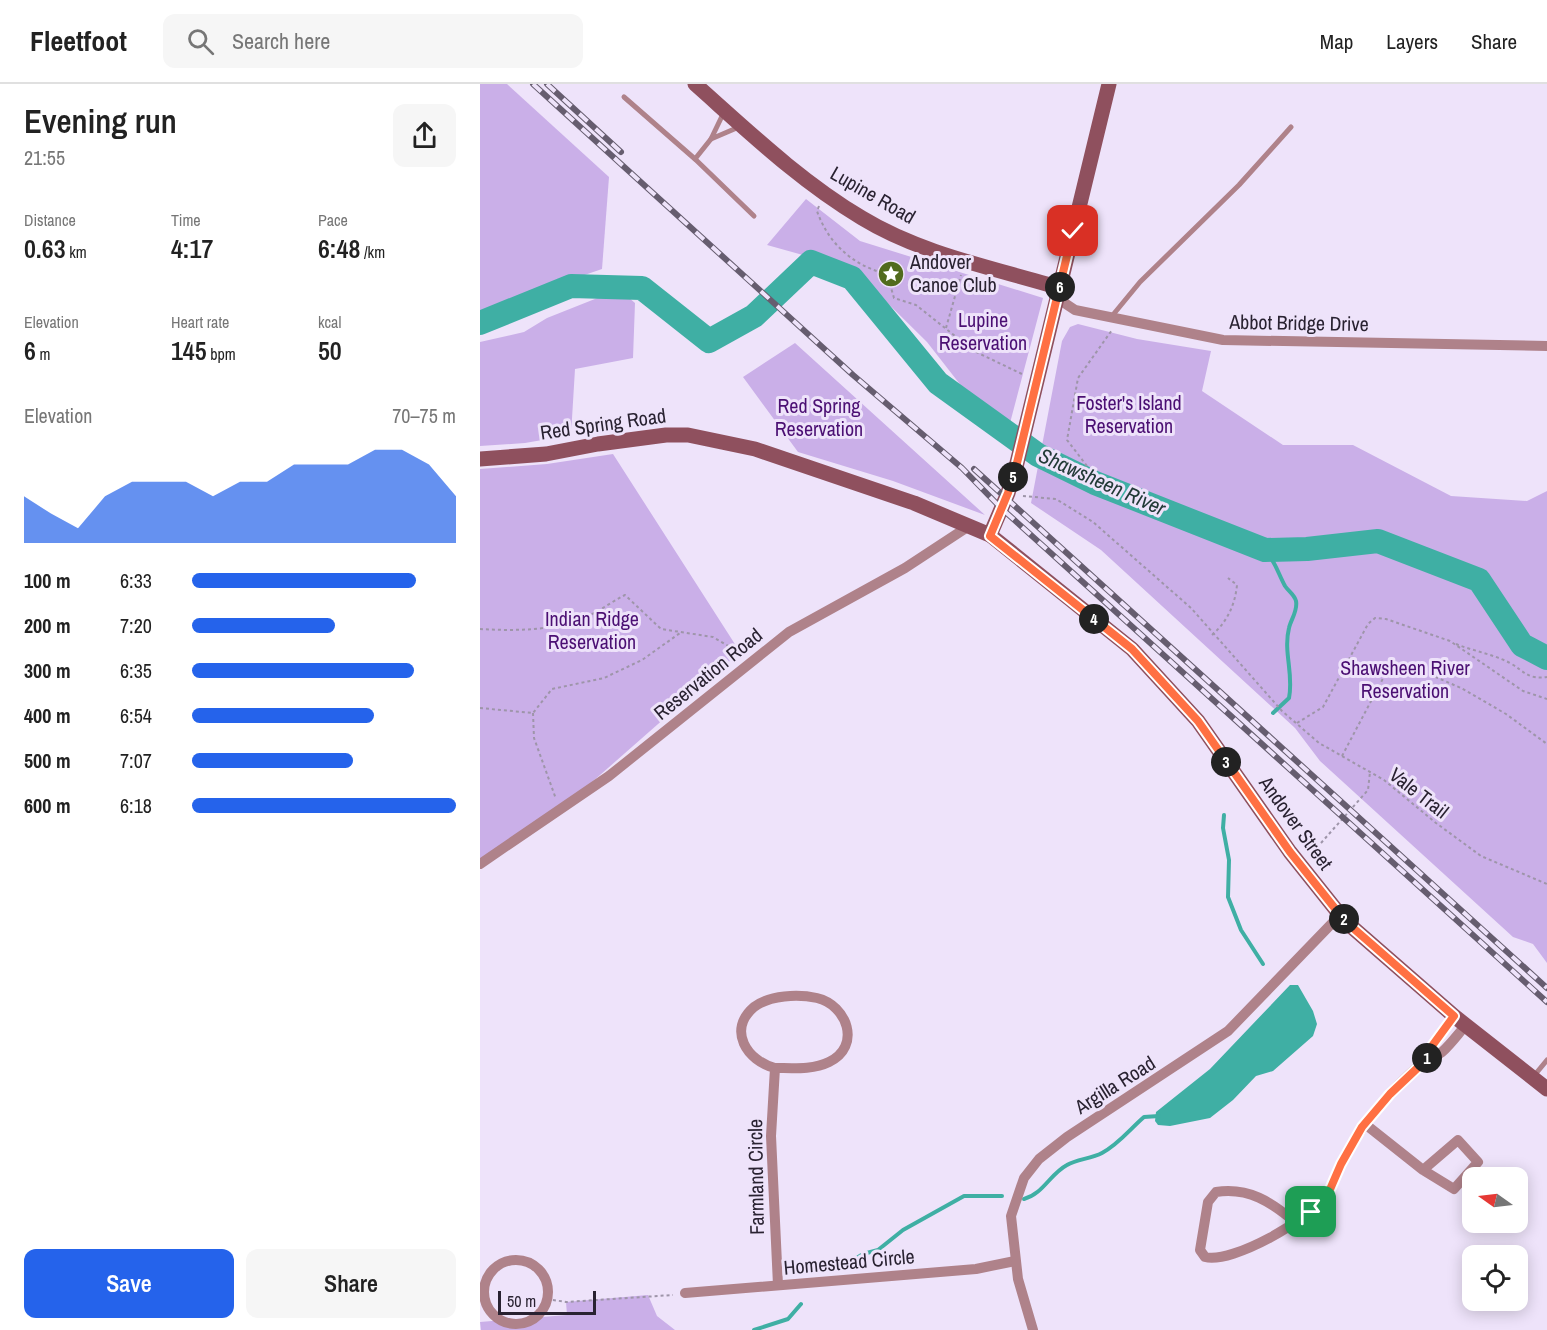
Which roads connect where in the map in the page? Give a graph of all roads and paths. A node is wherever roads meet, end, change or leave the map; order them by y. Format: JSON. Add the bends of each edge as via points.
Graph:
{"nodes":[{"id":1,"x":696,"y":84,"type":"edge"},
{"id":2,"x":1109,"y":84,"type":"edge"},
{"id":3,"x":624,"y":97,"type":"dead end"},
{"id":4,"x":725,"y":111,"type":"junction"},
{"id":5,"x":742,"y":126,"type":"junction"},
{"id":6,"x":1291,"y":127,"type":"dead end"},
{"id":7,"x":711,"y":139,"type":"junction"},
{"id":8,"x":695,"y":159,"type":"junction"},
{"id":9,"x":824,"y":193,"type":"junction"},
{"id":10,"x":754,"y":216,"type":"dead end"},
{"id":11,"x":966,"y":259,"type":"junction"},
{"id":12,"x":1059,"y":293,"type":"junction"},
{"id":13,"x":1116,"y":317,"type":"junction"},
{"id":14,"x":946,"y":328,"type":"junction"},
{"id":15,"x":1547,"y":346,"type":"edge"},
{"id":16,"x":1032,"y":379,"type":"dead end"},
{"id":17,"x":480,"y":459,"type":"edge"},
{"id":18,"x":1087,"y":466,"type":"dead end"},
{"id":19,"x":1008,"y":493,"type":"junction"},
{"id":20,"x":969,"y":526,"type":"junction"},
{"id":21,"x":990,"y":536,"type":"junction"},
{"id":22,"x":1228,"y":578,"type":"dead end"},
{"id":23,"x":480,"y":629,"type":"edge"},
{"id":24,"x":680,"y":633,"type":"junction"},
{"id":25,"x":1212,"y":634,"type":"junction"},
{"id":26,"x":1452,"y":642,"type":"junction"},
{"id":27,"x":750,"y":663,"type":"junction"},
{"id":28,"x":1347,"y":664,"type":"junction"},
{"id":29,"x":1389,"y":668,"type":"junction"},
{"id":30,"x":1547,"y":677,"type":"edge"},
{"id":31,"x":1547,"y":699,"type":"edge"},
{"id":32,"x":480,"y":708,"type":"edge"},
{"id":33,"x":532,"y":713,"type":"junction"},
{"id":34,"x":1297,"y":723,"type":"junction"},
{"id":35,"x":1547,"y":744,"type":"edge"},
{"id":36,"x":1342,"y":756,"type":"junction"},
{"id":37,"x":1370,"y":772,"type":"junction"},
{"id":38,"x":560,"y":809,"type":"junction"},
{"id":39,"x":1321,"y":843,"type":"dead end"},
{"id":40,"x":480,"y":864,"type":"edge"},
{"id":41,"x":1547,"y":884,"type":"edge"},
{"id":42,"x":1340,"y":915,"type":"junction"},
{"id":43,"x":1460,"y":1021,"type":"junction"},
{"id":44,"x":1547,"y":1060,"type":"edge"},
{"id":45,"x":775,"y":1068,"type":"junction"},
{"id":46,"x":1532,"y":1077,"type":"junction"},
{"id":47,"x":1547,"y":1089,"type":"edge"},
{"id":48,"x":1365,"y":1124,"type":"junction"},
{"id":49,"x":1423,"y":1170,"type":"junction"},
{"id":50,"x":1295,"y":1222,"type":"junction"},
{"id":51,"x":1015,"y":1261,"type":"junction"},
{"id":52,"x":778,"y":1285,"type":"junction"},
{"id":53,"x":685,"y":1293,"type":"joint"},
{"id":54,"x":547,"y":1299,"type":"junction"},
{"id":55,"x":483,"y":1305,"type":"edge"},
{"id":56,"x":1033,"y":1330,"type":"edge"}],
"edges":[{"from":1,"to":4,"type":"main road","name":"Lupine Road"},
{"from":2,"to":12,"type":"main road"},
{"from":3,"to":8,"type":"lane"},
{"from":4,"to":5,"type":"main road","name":"Lupine Road"},
{"from":4,"to":7,"type":"lane"},
{"from":5,"to":7,"type":"lane"},
{"from":5,"to":9,"type":"main road","name":"Lupine Road"},
{"from":6,"to":13,"type":"lane","via":[[1239,185],[1140,282]]},
{"from":7,"to":8,"type":"lane"},
{"from":8,"to":10,"type":"lane"},
{"from":9,"to":11,"type":"main road","name":"Lupine Road","via":[[872,224],[918,245]]},
{"from":9,"to":14,"type":"path","via":[[817,211],[835,246],[868,269],[887,274],[894,297],[916,305]]},
{"from":11,"to":12,"type":"main road","name":"Lupine Road"},
{"from":11,"to":14,"type":"path"},
{"from":12,"to":13,"type":"street","name":"Abbot Bridge Drive","via":[[1075,310]]},
{"from":12,"to":19,"type":"main road"},
{"from":13,"to":15,"type":"street","name":"Abbot Bridge Drive","via":[[1223,340]]},
{"from":13,"to":18,"type":"path","via":[[1078,378],[1071,408],[1067,440]]},
{"from":14,"to":16,"type":"path","via":[[974,351]]},
{"from":17,"to":20,"type":"main road","name":"Red Spring Road","via":[[688,435],[755,449],[914,503]]},
{"from":19,"to":21,"type":"main road"},
{"from":19,"to":25,"type":"path","name":"Vale Trail","via":[[1056,500],[1093,522],[1191,608]]},
{"from":20,"to":21,"type":"main road","name":"Andover Street"},
{"from":20,"to":27,"type":"street","name":"Reservation Road","via":[[905,568],[789,632]]},
{"from":21,"to":42,"type":"main road","name":"Andover Street","via":[[1139,657],[1198,721],[1290,852]]},
{"from":22,"to":25,"type":"path","via":[[1237,585],[1236,594],[1222,626]]},
{"from":23,"to":24,"type":"path","via":[[535,630],[564,624],[626,595],[661,629]]},
{"from":24,"to":27,"type":"path","via":[[712,637],[740,652]]},
{"from":24,"to":33,"type":"path","via":[[642,660],[604,678],[552,689]]},
{"from":25,"to":34,"type":"path","name":"Vale Trail"},
{"from":26,"to":28,"type":"path","via":[[1375,618]]},
{"from":26,"to":30,"type":"path","via":[[1511,663],[1522,674],[1537,679]]},
{"from":26,"to":31,"type":"path","via":[[1523,691]]},
{"from":27,"to":38,"type":"street","name":"Reservation Road","via":[[609,776]]},
{"from":28,"to":29,"type":"path"},
{"from":28,"to":34,"type":"path","via":[[1323,707]]},
{"from":29,"to":35,"type":"path","via":[[1417,669],[1461,688]]},
{"from":29,"to":36,"type":"path"},
{"from":32,"to":33,"type":"path"},
{"from":33,"to":38,"type":"path","via":[[534,738]]},
{"from":34,"to":36,"type":"path","name":"Vale Trail","via":[[1319,743]]},
{"from":36,"to":37,"type":"path","name":"Vale Trail"},
{"from":37,"to":39,"type":"path","via":[[1368,790]]},
{"from":37,"to":41,"type":"path","name":"Vale Trail","via":[[1481,856]]},
{"from":38,"to":40,"type":"street","name":"Reservation Road"},
{"from":42,"to":43,"type":"main road","name":"Andover Street"},
{"from":42,"to":51,"type":"street","name":"Argilla Road","via":[[1228,1031],[1066,1137],[1040,1159],[1024,1178],[1011,1216]]},
{"from":43,"to":46,"type":"main road","name":"Andover Street"},
{"from":43,"to":48,"type":"street","via":[[1440,1053],[1427,1059],[1390,1094]]},
{"from":44,"to":46,"type":"lane"},
{"from":45,"to":45,"type":"street","via":[[805,1068],[837,1057],[844,1048],[847,1026],[836,1007],[803,996],[775,999],[754,1007],[743,1025],[745,1048],[761,1065]]},
{"from":45,"to":52,"type":"street","name":"Farmland Circle","via":[[771,1136]]},
{"from":46,"to":47,"type":"main road","name":"Andover Street"},
{"from":48,"to":49,"type":"street"},
{"from":48,"to":50,"type":"street","via":[[1328,1194]]},
{"from":49,"to":49,"type":"street","via":[[1454,1189],[1478,1162],[1458,1140]]},
{"from":50,"to":50,"type":"street","via":[[1266,1199],[1232,1190],[1216,1192],[1209,1202],[1200,1250],[1205,1257],[1214,1259],[1230,1256]]},
{"from":51,"to":52,"type":"street","name":"Homestead Circle","via":[[976,1269]]},
{"from":51,"to":56,"type":"street","name":"Argilla Road"},
{"from":52,"to":53,"type":"street","name":"Homestead Circle"},
{"from":53,"to":54,"type":"path","via":[[566,1302]]},
{"from":54,"to":55,"type":"street","via":[[537,1317],[518,1324],[499,1320]]},
{"from":54,"to":55,"type":"street","via":[[545,1279],[539,1270],[530,1263],[508,1261],[490,1272]]}]}
